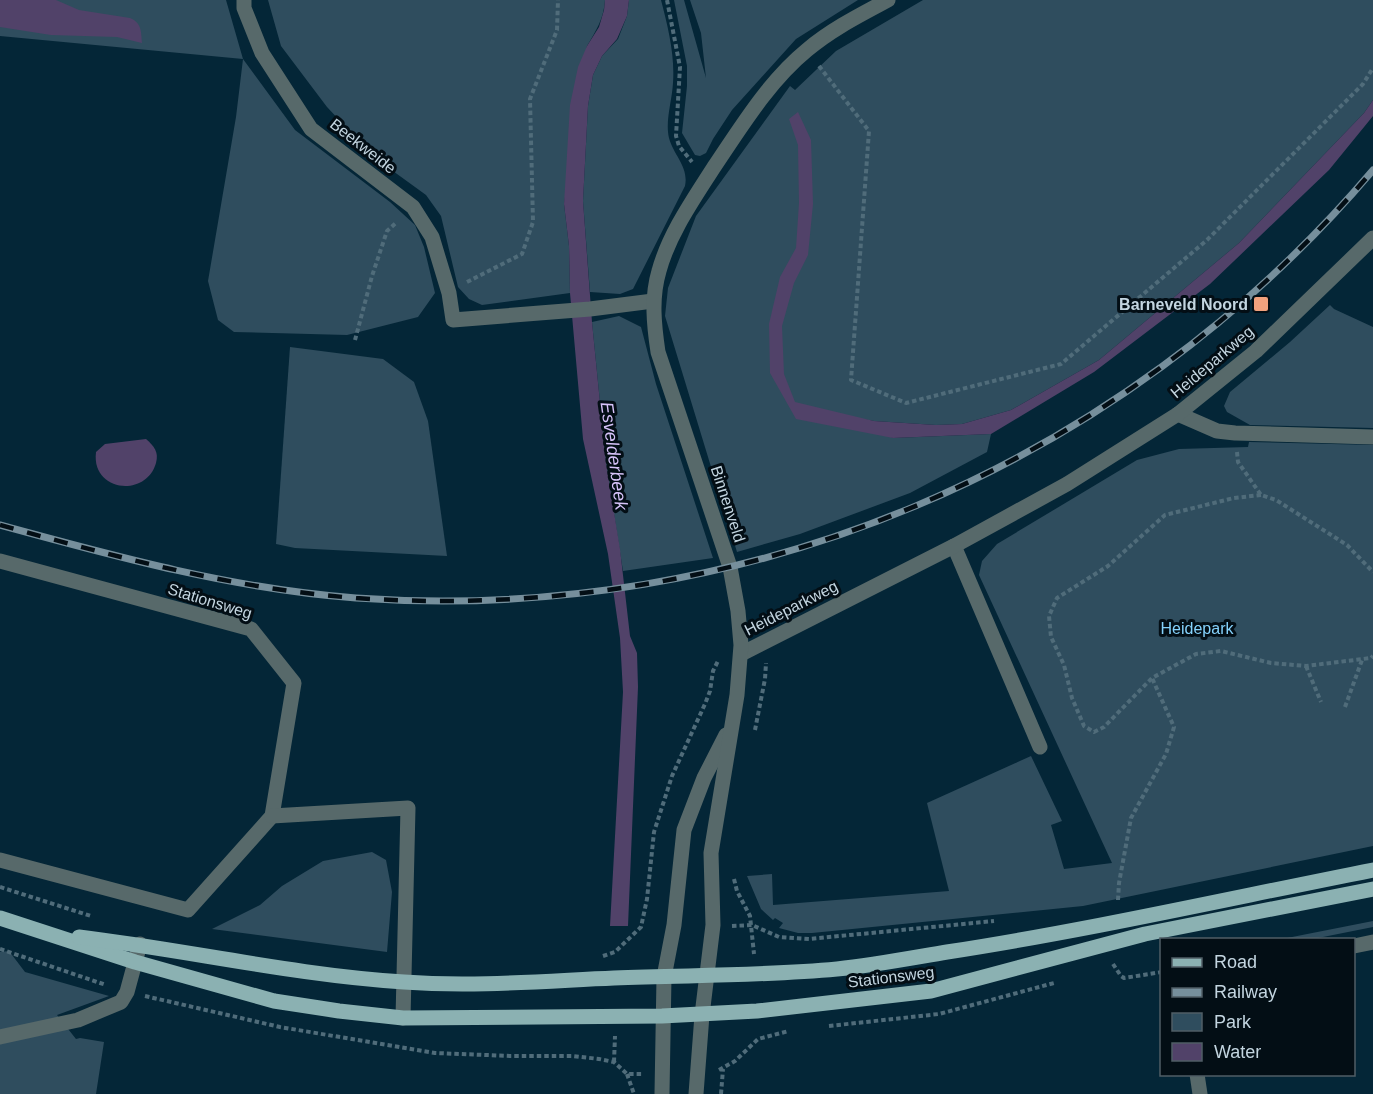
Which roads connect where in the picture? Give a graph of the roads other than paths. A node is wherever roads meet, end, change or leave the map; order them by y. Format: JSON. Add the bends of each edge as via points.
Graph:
{"nodes":[{"id":1,"x":244,"y":0,"type":"edge"},
{"id":2,"x":888,"y":0,"type":"edge"},
{"id":3,"x":1373,"y":238,"type":"edge"},
{"id":4,"x":653,"y":301,"type":"junction"},
{"id":5,"x":1178,"y":414,"type":"junction"},
{"id":6,"x":1373,"y":437,"type":"edge"},
{"id":7,"x":954,"y":546,"type":"junction"},
{"id":8,"x":0,"y":561,"type":"edge"},
{"id":9,"x":741,"y":654,"type":"junction"},
{"id":10,"x":732,"y":723,"type":"junction"},
{"id":11,"x":1040,"y":747,"type":"dead end"},
{"id":12,"x":272,"y":816,"type":"junction"},
{"id":13,"x":0,"y":860,"type":"edge"},
{"id":14,"x":1373,"y":870,"type":"edge"},
{"id":15,"x":1373,"y":889,"type":"edge"},
{"id":16,"x":0,"y":918,"type":"edge"},
{"id":17,"x":43,"y":932,"type":"junction"},
{"id":18,"x":1373,"y":942,"type":"edge"},
{"id":19,"x":140,"y":944,"type":"junction"},
{"id":20,"x":1355,"y":946,"type":"edge"},
{"id":21,"x":135,"y":962,"type":"junction"},
{"id":22,"x":706,"y":976,"type":"junction"},
{"id":23,"x":664,"y":977,"type":"junction"},
{"id":24,"x":404,"y":982,"type":"junction"},
{"id":25,"x":702,"y":1015,"type":"junction"},
{"id":26,"x":662,"y":1016,"type":"junction"},
{"id":27,"x":403,"y":1018,"type":"junction"},
{"id":28,"x":0,"y":1037,"type":"edge"},
{"id":29,"x":1197,"y":1076,"type":"edge"},
{"id":30,"x":662,"y":1094,"type":"edge"},
{"id":31,"x":696,"y":1094,"type":"edge"},
{"id":32,"x":1200,"y":1094,"type":"edge"}],
"edges":[{"from":1,"to":4,"type":"street","name":"Beekweide","via":[[262,53],[311,129],[413,207],[432,237],[453,320]]},
{"from":2,"to":4,"type":"street","name":"Binnenveld","via":[[807,50],[741,126],[690,204],[668,246]]},
{"from":3,"to":5,"type":"street","name":"Heideparkweg","via":[[1256,351]]},
{"from":4,"to":9,"type":"street","name":"Binnenveld","via":[[658,352],[730,567]]},
{"from":5,"to":6,"type":"street","name":"Heideparkweg","via":[[1217,431],[1235,434]]},
{"from":5,"to":7,"type":"street","name":"Heideparkweg","via":[[1067,484]]},
{"from":7,"to":9,"type":"street","name":"Heideparkweg"},
{"from":7,"to":11,"type":"street"},
{"from":8,"to":12,"type":"street","name":"Stationsweg","via":[[251,629],[294,683]]},
{"from":9,"to":10,"type":"street","name":"Binnenveld"},
{"from":10,"to":22,"type":"street","name":"Binnenveld","via":[[711,853],[713,925]]},
{"from":10,"to":23,"type":"street","name":"Binnenveld","via":[[704,778],[684,831]]},
{"from":12,"to":13,"type":"street","via":[[188,910]]},
{"from":12,"to":24,"type":"street","via":[[408,808]]},
{"from":14,"to":22,"type":"main road","name":"Stationsweg","via":[[1044,937],[839,969]]},
{"from":15,"to":25,"type":"main road","name":"Stationsweg","via":[[1145,934],[931,991]]},
{"from":16,"to":17,"type":"main road","name":"Stationsweg"},
{"from":17,"to":19,"type":"main road","name":"Stationsweg"},
{"from":17,"to":21,"type":"main road","name":"Stationsweg"},
{"from":18,"to":20,"type":"street"},
{"from":19,"to":21,"type":"street"},
{"from":19,"to":24,"type":"main road","name":"Stationsweg","via":[[317,974]]},
{"from":21,"to":27,"type":"main road","name":"Stationsweg","via":[[274,1001]]},
{"from":21,"to":28,"type":"street","via":[[121,1002],[78,1020]]},
{"from":22,"to":23,"type":"main road","name":"Stationsweg"},
{"from":22,"to":25,"type":"street","name":"Binnenveld"},
{"from":23,"to":24,"type":"main road","name":"Stationsweg","via":[[499,985]]},
{"from":23,"to":26,"type":"street","name":"Binnenveld"},
{"from":24,"to":27,"type":"street"},
{"from":25,"to":26,"type":"main road","name":"Stationsweg"},
{"from":25,"to":31,"type":"street","name":"Binnenveld"},
{"from":26,"to":27,"type":"main road","name":"Stationsweg"},
{"from":26,"to":30,"type":"street","name":"Binnenveld"},
{"from":29,"to":32,"type":"street"}]}
